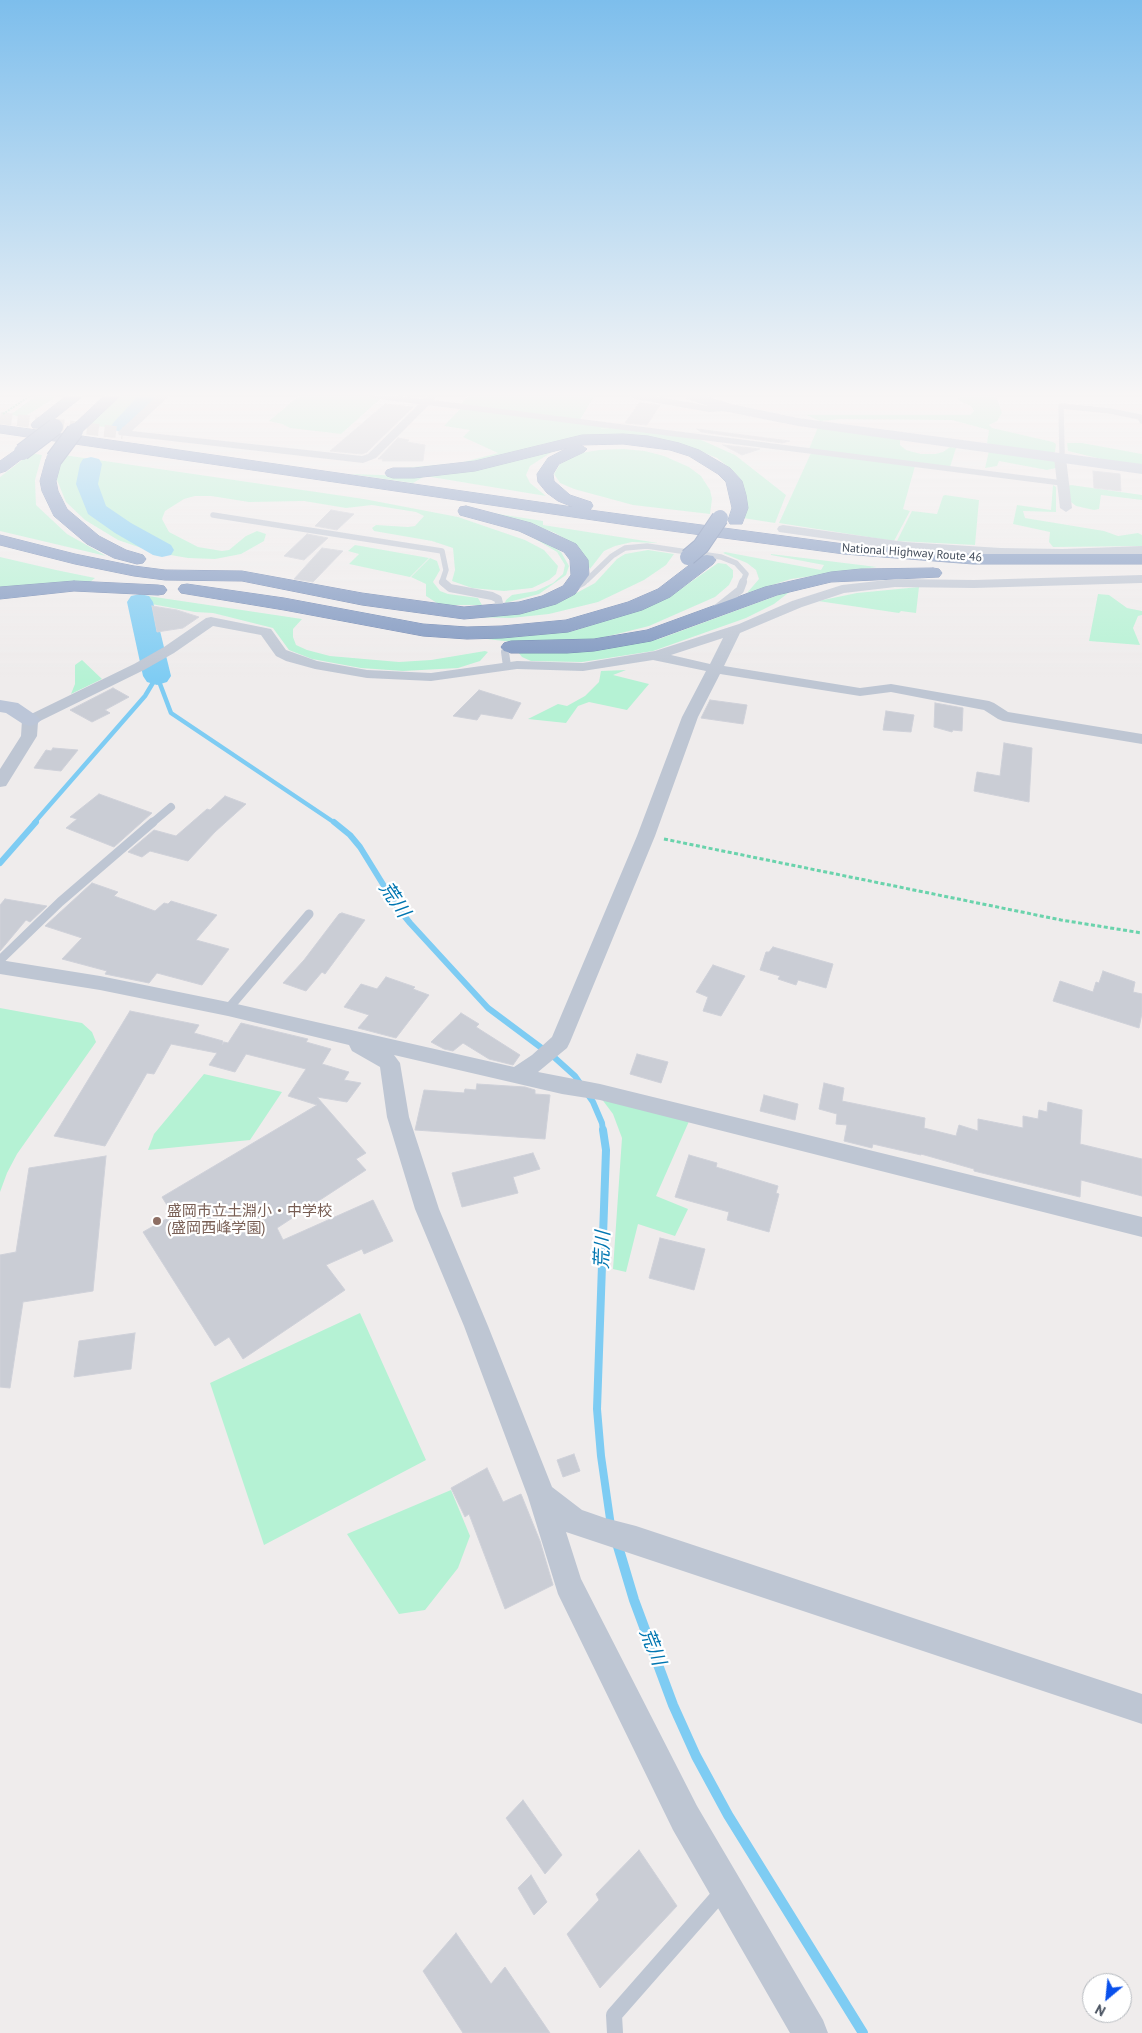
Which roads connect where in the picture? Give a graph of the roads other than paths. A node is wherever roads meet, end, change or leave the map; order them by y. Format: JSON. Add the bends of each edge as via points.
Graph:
{"nodes":[{"id":1,"x":50,"y":491,"type":"edge"},
{"id":2,"x":359,"y":491,"type":"edge"},
{"id":3,"x":438,"y":491,"type":"edge"},
{"id":4,"x":554,"y":491,"type":"edge"},
{"id":5,"x":721,"y":491,"type":"edge"},
{"id":6,"x":737,"y":491,"type":"edge"},
{"id":7,"x":1063,"y":491,"type":"edge"},
{"id":8,"x":434,"y":500,"type":"junction"},
{"id":9,"x":1066,"y":508,"type":"dead end"},
{"id":10,"x":726,"y":511,"type":"junction"},
{"id":11,"x":214,"y":514,"type":"dead end"},
{"id":12,"x":634,"y":521,"type":"junction"},
{"id":13,"x":783,"y":529,"type":"dead end"},
{"id":14,"x":0,"y":540,"type":"edge"},
{"id":15,"x":0,"y":549,"type":"edge"},
{"id":16,"x":1142,"y":550,"type":"edge"},
{"id":17,"x":1142,"y":559,"type":"edge"},
{"id":18,"x":1079,"y":570,"type":"junction"},
{"id":19,"x":1142,"y":570,"type":"edge"},
{"id":20,"x":195,"y":575,"type":"junction"},
{"id":21,"x":1142,"y":580,"type":"edge"},
{"id":22,"x":569,"y":590,"type":"junction"},
{"id":23,"x":0,"y":593,"type":"edge"},
{"id":24,"x":210,"y":593,"type":"junction"},
{"id":25,"x":357,"y":601,"type":"junction"},
{"id":26,"x":499,"y":603,"type":"dead end"},
{"id":27,"x":709,"y":614,"type":"junction"},
{"id":28,"x":415,"y":618,"type":"junction"},
{"id":29,"x":734,"y":630,"type":"junction"},
{"id":30,"x":653,"y":656,"type":"junction"},
{"id":31,"x":715,"y":670,"type":"junction"},
{"id":32,"x":0,"y":706,"type":"edge"},
{"id":33,"x":30,"y":720,"type":"junction"},
{"id":34,"x":1142,"y":739,"type":"edge"},
{"id":35,"x":0,"y":782,"type":"edge"},
{"id":36,"x":171,"y":808,"type":"dead end"},
{"id":37,"x":309,"y":914,"type":"dead end"},
{"id":38,"x":0,"y":960,"type":"edge"},
{"id":39,"x":0,"y":967,"type":"edge"},
{"id":40,"x":228,"y":1009,"type":"junction"},
{"id":41,"x":338,"y":1033,"type":"junction"},
{"id":42,"x":517,"y":1075,"type":"junction"},
{"id":43,"x":1142,"y":1227,"type":"edge"},
{"id":44,"x":542,"y":1497,"type":"junction"},
{"id":45,"x":1142,"y":1708,"type":"edge"},
{"id":46,"x":725,"y":1888,"type":"junction"},
{"id":47,"x":614,"y":2033,"type":"edge"},
{"id":48,"x":810,"y":2033,"type":"edge"}],
"edges":[{"from":1,"to":20,"type":"highway","bridge":true,"via":[[60,512],[80,532],[120,554]]},
{"from":2,"to":8,"type":"highway","name":"National Highway Route 46"},
{"from":3,"to":12,"type":"highway","name":"National Highway Route 46"},
{"from":4,"to":12,"type":"highway","via":[[593,509],[616,513]]},
{"from":5,"to":10,"type":"highway"},
{"from":6,"to":10,"type":"highway","via":[[740,508]]},
{"from":7,"to":9,"type":"street"},
{"from":8,"to":18,"type":"highway","name":"National Highway Route 46","via":[[790,552],[900,564]]},
{"from":8,"to":22,"type":"highway","via":[[525,528],[570,548],[578,560],[580,576]]},
{"from":10,"to":28,"type":"highway","bridge":true,"via":[[701,546],[667,573],[626,596],[580,613],[499,625]]},
{"from":10,"to":28,"type":"highway","via":[[726,539],[707,560],[664,593],[634,606],[568,626],[502,632],[423,630]]},
{"from":11,"to":26,"type":"lane","via":[[442,551],[446,570],[442,582],[450,588],[492,596]]},
{"from":12,"to":17,"type":"highway","name":"National Highway Route 46","via":[[902,554],[974,559]]},
{"from":13,"to":16,"type":"street","via":[[924,547],[1063,553]]},
{"from":14,"to":20,"type":"highway","via":[[134,571]]},
{"from":15,"to":24,"type":"highway"},
{"from":18,"to":19,"type":"highway","name":"National Highway Route 46"},
{"from":18,"to":27,"type":"highway","via":[[831,577],[771,591]]},
{"from":20,"to":25,"type":"highway"},
{"from":20,"to":25,"type":"highway","via":[[223,568],[267,573],[336,585]]},
{"from":20,"to":28,"type":"highway","via":[[222,585]]},
{"from":21,"to":29,"type":"street","via":[[895,583],[842,589]]},
{"from":22,"to":27,"type":"lane","via":[[587,580],[625,548],[647,546],[721,557],[736,564],[746,574],[740,590]]},
{"from":22,"to":28,"type":"highway","via":[[550,600],[520,608]]},
{"from":23,"to":24,"type":"highway","via":[[74,586]]},
{"from":24,"to":28,"type":"highway","via":[[367,620]]},
{"from":25,"to":28,"type":"highway"},
{"from":27,"to":28,"type":"highway","via":[[651,635],[594,645],[531,648],[420,637]]},
{"from":29,"to":30,"type":"street"},
{"from":29,"to":31,"type":"street"},
{"from":30,"to":31,"type":"street"},
{"from":30,"to":33,"type":"street","via":[[583,666],[506,659],[432,677],[367,674],[316,666],[290,658],[281,653],[266,632],[217,622],[206,624],[139,667]]},
{"from":31,"to":34,"type":"street","via":[[860,692],[891,688],[989,706],[1010,718]]},
{"from":31,"to":42,"type":"street","via":[[690,717],[646,836],[560,1042]]},
{"from":32,"to":33,"type":"street","via":[[11,707]]},
{"from":33,"to":35,"type":"street","via":[[29,736]]},
{"from":36,"to":38,"type":"lane","via":[[60,902]]},
{"from":37,"to":40,"type":"lane"},
{"from":39,"to":40,"type":"street"},
{"from":40,"to":41,"type":"street"},
{"from":41,"to":42,"type":"street"},
{"from":41,"to":44,"type":"street","via":[[390,1063],[398,1117],[427,1209]]},
{"from":42,"to":43,"type":"street","via":[[600,1092]]},
{"from":44,"to":45,"type":"street","via":[[574,1521]]},
{"from":44,"to":46,"type":"street","via":[[568,1584],[685,1818]]},
{"from":46,"to":47,"type":"lane","via":[[614,2015]]},
{"from":46,"to":48,"type":"street"}]}
